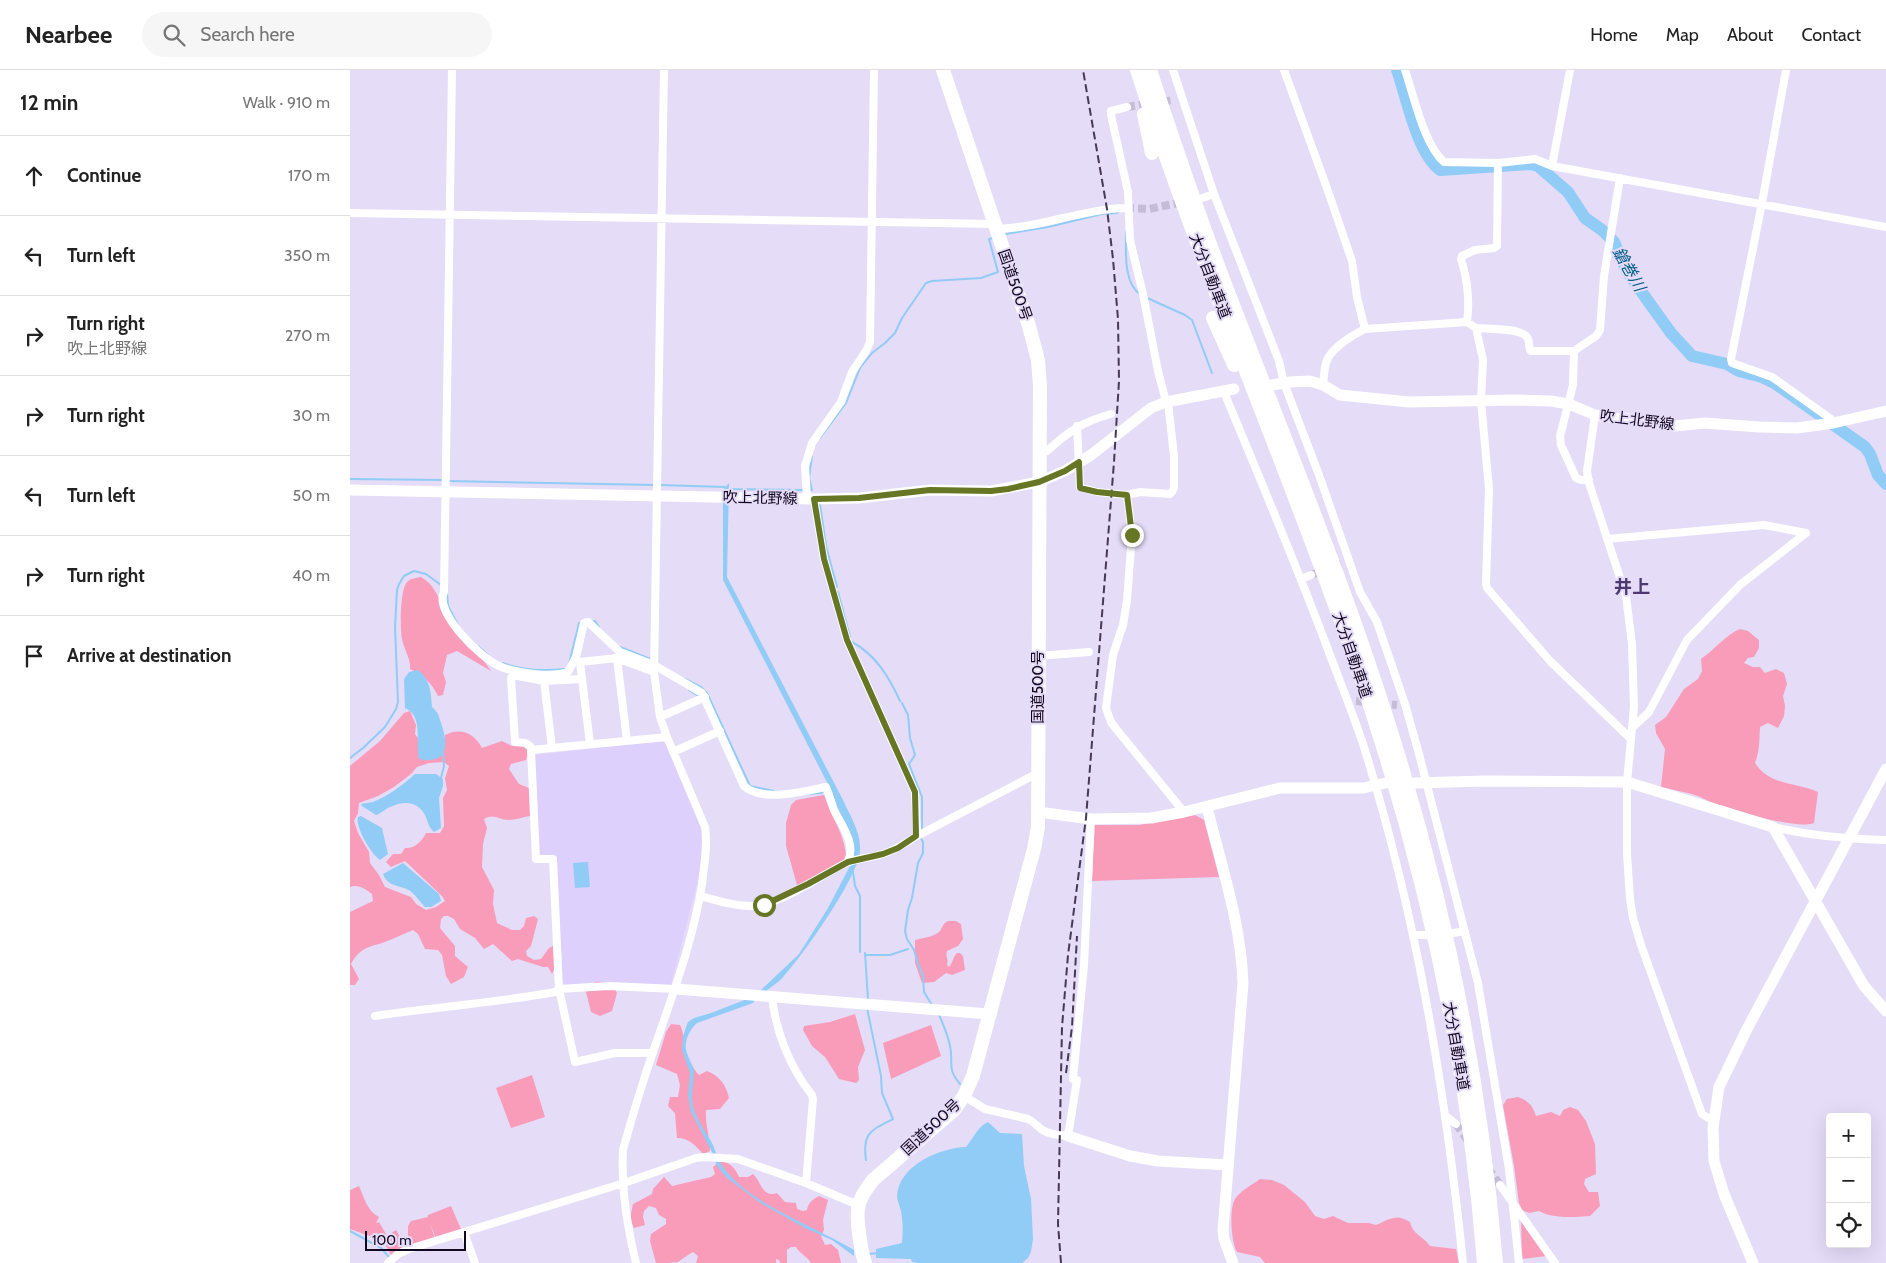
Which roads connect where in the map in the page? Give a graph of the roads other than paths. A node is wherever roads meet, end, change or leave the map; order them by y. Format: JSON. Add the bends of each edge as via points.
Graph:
{"nodes":[{"id":1,"x":452,"y":70,"type":"edge"},
{"id":2,"x":664,"y":70,"type":"edge"},
{"id":3,"x":874,"y":70,"type":"edge"},
{"id":4,"x":943,"y":70,"type":"edge"},
{"id":5,"x":1133,"y":70,"type":"edge"},
{"id":6,"x":1137,"y":70,"type":"edge"},
{"id":7,"x":1150,"y":70,"type":"edge"},
{"id":8,"x":1173,"y":70,"type":"edge"},
{"id":9,"x":1284,"y":70,"type":"edge"},
{"id":10,"x":1405,"y":70,"type":"edge"},
{"id":11,"x":1570,"y":70,"type":"edge"},
{"id":12,"x":1786,"y":70,"type":"edge"},
{"id":13,"x":1182,"y":98,"type":"junction"},
{"id":14,"x":1173,"y":100,"type":"tunnel mouth"},
{"id":15,"x":1127,"y":107,"type":"tunnel mouth"},
{"id":16,"x":1152,"y":153,"type":"dead end"},
{"id":17,"x":1498,"y":163,"type":"junction"},
{"id":18,"x":1552,"y":166,"type":"junction"},
{"id":19,"x":1620,"y":178,"type":"junction"},
{"id":20,"x":1214,"y":194,"type":"junction"},
{"id":21,"x":1202,"y":198,"type":"dead end"},
{"id":22,"x":1762,"y":203,"type":"junction"},
{"id":23,"x":1126,"y":208,"type":"tunnel mouth"},
{"id":24,"x":350,"y":213,"type":"edge"},
{"id":25,"x":449,"y":215,"type":"junction"},
{"id":26,"x":661,"y":218,"type":"junction"},
{"id":27,"x":872,"y":223,"type":"junction"},
{"id":28,"x":995,"y":226,"type":"junction"},
{"id":29,"x":1886,"y":227,"type":"edge"},
{"id":30,"x":1213,"y":318,"type":"dead end"},
{"id":31,"x":1467,"y":322,"type":"junction"},
{"id":32,"x":1476,"y":328,"type":"junction"},
{"id":33,"x":1365,"y":329,"type":"junction"},
{"id":34,"x":1574,"y":351,"type":"junction"},
{"id":35,"x":1284,"y":383,"type":"junction"},
{"id":36,"x":1323,"y":385,"type":"junction"},
{"id":37,"x":1272,"y":386,"type":"dead end"},
{"id":38,"x":1229,"y":391,"type":"joint"},
{"id":39,"x":1481,"y":401,"type":"junction"},
{"id":40,"x":1167,"y":402,"type":"junction"},
{"id":41,"x":1568,"y":404,"type":"junction"},
{"id":42,"x":1886,"y":411,"type":"edge"},
{"id":43,"x":1110,"y":414,"type":"dead end"},
{"id":44,"x":1595,"y":415,"type":"junction"},
{"id":45,"x":1833,"y":423,"type":"junction"},
{"id":46,"x":1077,"y":426,"type":"junction"},
{"id":47,"x":1047,"y":451,"type":"dead end"},
{"id":48,"x":1079,"y":462,"type":"junction"},
{"id":49,"x":1588,"y":480,"type":"junction"},
{"id":50,"x":1039,"y":482,"type":"junction"},
{"id":51,"x":350,"y":490,"type":"edge"},
{"id":52,"x":446,"y":491,"type":"junction"},
{"id":53,"x":1127,"y":495,"type":"junction"},
{"id":54,"x":656,"y":496,"type":"junction"},
{"id":55,"x":810,"y":499,"type":"junction"},
{"id":56,"x":1296,"y":499,"type":"junction"},
{"id":57,"x":1607,"y":539,"type":"junction"},
{"id":58,"x":1311,"y":575,"type":"tunnel mouth"},
{"id":59,"x":1301,"y":579,"type":"junction"},
{"id":60,"x":1088,"y":652,"type":"dead end"},
{"id":61,"x":1038,"y":656,"type":"junction"},
{"id":62,"x":617,"y":658,"type":"junction"},
{"id":63,"x":578,"y":659,"type":"junction"},
{"id":64,"x":654,"y":668,"type":"junction"},
{"id":65,"x":582,"y":679,"type":"junction"},
{"id":66,"x":544,"y":681,"type":"junction"},
{"id":67,"x":705,"y":697,"type":"junction"},
{"id":68,"x":1347,"y":701,"type":"junction"},
{"id":69,"x":1356,"y":701,"type":"tunnel mouth"},
{"id":70,"x":660,"y":716,"type":"junction"},
{"id":71,"x":1632,"y":728,"type":"junction"},
{"id":72,"x":720,"y":731,"type":"junction"},
{"id":73,"x":666,"y":737,"type":"junction"},
{"id":74,"x":1631,"y":739,"type":"junction"},
{"id":75,"x":627,"y":741,"type":"junction"},
{"id":76,"x":590,"y":744,"type":"junction"},
{"id":77,"x":552,"y":748,"type":"junction"},
{"id":78,"x":531,"y":750,"type":"junction"},
{"id":79,"x":673,"y":752,"type":"junction"},
{"id":80,"x":1886,"y":768,"type":"edge"},
{"id":81,"x":1038,"y":773,"type":"junction"},
{"id":82,"x":1420,"y":782,"type":"junction"},
{"id":83,"x":1627,"y":782,"type":"junction"},
{"id":84,"x":1380,"y":784,"type":"junction"},
{"id":85,"x":1207,"y":807,"type":"junction"},
{"id":86,"x":1038,"y":812,"type":"junction"},
{"id":87,"x":1184,"y":812,"type":"junction"},
{"id":88,"x":1092,"y":819,"type":"junction"},
{"id":89,"x":1773,"y":826,"type":"junction"},
{"id":90,"x":916,"y":836,"type":"junction"},
{"id":91,"x":1847,"y":839,"type":"junction"},
{"id":92,"x":1886,"y":840,"type":"edge"},
{"id":93,"x":848,"y":862,"type":"junction"},
{"id":94,"x":700,"y":896,"type":"junction"},
{"id":95,"x":1814,"y":901,"type":"junction"},
{"id":96,"x":1453,"y":932,"type":"dead end"},
{"id":97,"x":1465,"y":932,"type":"junction"},
{"id":98,"x":1414,"y":935,"type":"junction"},
{"id":99,"x":1426,"y":935,"type":"dead end"},
{"id":100,"x":559,"y":989,"type":"junction"},
{"id":101,"x":676,"y":989,"type":"junction"},
{"id":102,"x":772,"y":996,"type":"junction"},
{"id":103,"x":1886,"y":1011,"type":"edge"},
{"id":104,"x":989,"y":1014,"type":"junction"},
{"id":105,"x":375,"y":1016,"type":"dead end"},
{"id":106,"x":653,"y":1053,"type":"junction"},
{"id":107,"x":964,"y":1096,"type":"junction"},
{"id":108,"x":1446,"y":1116,"type":"junction"},
{"id":109,"x":1713,"y":1121,"type":"junction"},
{"id":110,"x":1456,"y":1124,"type":"tunnel mouth"},
{"id":111,"x":1068,"y":1136,"type":"junction"},
{"id":112,"x":1228,"y":1165,"type":"junction"},
{"id":113,"x":624,"y":1183,"type":"junction"},
{"id":114,"x":806,"y":1183,"type":"junction"},
{"id":115,"x":1500,"y":1185,"type":"tunnel mouth"},
{"id":116,"x":1512,"y":1200,"type":"junction"},
{"id":117,"x":858,"y":1205,"type":"junction"},
{"id":118,"x":464,"y":1232,"type":"junction"},
{"id":119,"x":863,"y":1257,"type":"edge"},
{"id":120,"x":388,"y":1263,"type":"edge"},
{"id":121,"x":475,"y":1263,"type":"edge"},
{"id":122,"x":636,"y":1263,"type":"edge"},
{"id":123,"x":1233,"y":1263,"type":"edge"},
{"id":124,"x":1463,"y":1263,"type":"edge"},
{"id":125,"x":1484,"y":1263,"type":"edge"},
{"id":126,"x":1496,"y":1263,"type":"edge"},
{"id":127,"x":1519,"y":1263,"type":"edge"},
{"id":128,"x":1555,"y":1263,"type":"edge"},
{"id":129,"x":1753,"y":1263,"type":"edge"}],
"edges":[{"from":1,"to":25,"type":"street"},
{"from":2,"to":26,"type":"street"},
{"from":3,"to":27,"type":"street"},
{"from":4,"to":28,"type":"highway","name":"国道500号"},
{"from":5,"to":16,"type":"highway"},
{"from":6,"to":56,"type":"highway","name":"大分自動車道","via":[[1208,272]]},
{"from":7,"to":126,"type":"highway","name":"大分自動車道","via":[[1218,268],[1338,577],[1403,769],[1432,874],[1465,1024],[1482,1128]]},
{"from":8,"to":13,"type":"street"},
{"from":9,"to":33,"type":"street","via":[[1352,261]]},
{"from":10,"to":17,"type":"street","via":[[1427,137],[1439,158],[1444,162]]},
{"from":11,"to":18,"type":"street"},
{"from":12,"to":22,"type":"street"},
{"from":13,"to":14,"type":"street"},
{"from":13,"to":20,"type":"street"},
{"from":15,"to":40,"type":"street","via":[[1111,111],[1111,115],[1128,192],[1130,240]]},
{"from":17,"to":18,"type":"street","via":[[1535,160]]},
{"from":17,"to":31,"type":"street","via":[[1497,246],[1475,250],[1461,259],[1468,291]]},
{"from":18,"to":19,"type":"street"},
{"from":19,"to":22,"type":"street"},
{"from":19,"to":34,"type":"street","via":[[1604,276],[1600,330]]},
{"from":20,"to":21,"type":"street"},
{"from":20,"to":35,"type":"street","via":[[1279,361]]},
{"from":22,"to":29,"type":"street"},
{"from":22,"to":45,"type":"street","via":[[1730,359],[1732,363],[1772,377]]},
{"from":23,"to":28,"type":"street","via":[[1038,225]]},
{"from":24,"to":25,"type":"street"},
{"from":25,"to":26,"type":"street"},
{"from":25,"to":52,"type":"street"},
{"from":26,"to":27,"type":"street"},
{"from":26,"to":54,"type":"street"},
{"from":27,"to":28,"type":"street"},
{"from":27,"to":55,"type":"street","via":[[870,342],[852,372],[841,402],[812,443],[805,466]]},
{"from":28,"to":50,"type":"highway","name":"国道500号","via":[[1038,360]]},
{"from":30,"to":56,"type":"highway"},
{"from":31,"to":32,"type":"street"},
{"from":31,"to":33,"type":"street"},
{"from":32,"to":34,"type":"street","via":[[1519,331],[1525,334],[1531,351]]},
{"from":32,"to":39,"type":"street","via":[[1483,367]]},
{"from":33,"to":36,"type":"street","via":[[1330,355]]},
{"from":34,"to":41,"type":"street","via":[[1573,385]]},
{"from":35,"to":36,"type":"street","name":"吹上北野線","via":[[1301,381]]},
{"from":35,"to":37,"type":"street","name":"吹上北野線"},
{"from":35,"to":82,"type":"street","via":[[1346,562],[1377,622]]},
{"from":36,"to":39,"type":"street","name":"吹上北野線","via":[[1340,395],[1384,400]]},
{"from":38,"to":40,"type":"street","name":"吹上北野線"},
{"from":38,"to":59,"type":"street"},
{"from":39,"to":41,"type":"street","name":"吹上北野線"},
{"from":39,"to":74,"type":"street","via":[[1489,489],[1487,588],[1550,661]]},
{"from":40,"to":48,"type":"street","name":"吹上北野線","via":[[1151,408]]},
{"from":40,"to":53,"type":"street","via":[[1174,456],[1172,492]]},
{"from":41,"to":44,"type":"street","name":"吹上北野線"},
{"from":41,"to":49,"type":"street","via":[[1561,428],[1561,444],[1576,478]]},
{"from":42,"to":45,"type":"street","name":"吹上北野線"},
{"from":43,"to":46,"type":"street"},
{"from":44,"to":45,"type":"street","name":"吹上北野線","via":[[1675,426],[1705,423],[1797,428]]},
{"from":44,"to":49,"type":"street"},
{"from":46,"to":47,"type":"street"},
{"from":46,"to":48,"type":"street"},
{"from":48,"to":50,"type":"street","name":"吹上北野線"},
{"from":48,"to":53,"type":"street","via":[[1080,488]]},
{"from":49,"to":57,"type":"street"},
{"from":50,"to":55,"type":"street","name":"吹上北野線","via":[[991,491],[930,490],[859,498]]},
{"from":50,"to":61,"type":"highway","name":"国道500号"},
{"from":51,"to":52,"type":"street","name":"吹上北野線"},
{"from":52,"to":54,"type":"street","name":"吹上北野線"},
{"from":52,"to":63,"type":"street","via":[[442,597],[452,622],[484,656],[507,669],[538,674],[564,673]]},
{"from":53,"to":87,"type":"street","via":[[1132,535],[1128,600],[1113,655],[1106,708],[1111,722]]},
{"from":54,"to":55,"type":"street","name":"吹上北野線"},
{"from":54,"to":64,"type":"street"},
{"from":55,"to":90,"type":"street","via":[[847,640],[915,792]]},
{"from":56,"to":125,"type":"highway","name":"大分自動車道","via":[[1357,666],[1420,877],[1456,1043],[1481,1216]]},
{"from":57,"to":71,"type":"street","via":[[1622,581],[1628,611],[1634,676]]},
{"from":57,"to":71,"type":"street","via":[[1764,525],[1806,533],[1740,585],[1687,640],[1649,712]]},
{"from":58,"to":59,"type":"street"},
{"from":59,"to":68,"type":"street"},
{"from":60,"to":61,"type":"street"},
{"from":61,"to":81,"type":"highway","name":"国道500号"},
{"from":62,"to":63,"type":"street"},
{"from":62,"to":64,"type":"street"},
{"from":62,"to":75,"type":"street"},
{"from":63,"to":64,"type":"street","via":[[584,623],[588,622],[620,652]]},
{"from":63,"to":65,"type":"street"},
{"from":64,"to":67,"type":"street"},
{"from":64,"to":70,"type":"street"},
{"from":65,"to":66,"type":"street"},
{"from":65,"to":76,"type":"street"},
{"from":66,"to":77,"type":"street"},
{"from":66,"to":78,"type":"street","via":[[513,675],[511,678],[515,742],[525,743]]},
{"from":67,"to":70,"type":"street"},
{"from":67,"to":72,"type":"street"},
{"from":68,"to":69,"type":"street"},
{"from":68,"to":84,"type":"street"},
{"from":70,"to":73,"type":"street"},
{"from":71,"to":74,"type":"street"},
{"from":72,"to":79,"type":"street"},
{"from":72,"to":93,"type":"street","via":[[744,786],[749,790],[780,795],[826,787],[849,838],[851,855]]},
{"from":73,"to":75,"type":"street"},
{"from":73,"to":79,"type":"street"},
{"from":74,"to":83,"type":"street"},
{"from":75,"to":76,"type":"street"},
{"from":76,"to":77,"type":"street"},
{"from":77,"to":78,"type":"street"},
{"from":78,"to":100,"type":"street","via":[[536,859],[553,859]]},
{"from":79,"to":94,"type":"street","via":[[705,827],[706,854]]},
{"from":80,"to":91,"type":"street"},
{"from":81,"to":86,"type":"highway","name":"国道500号"},
{"from":81,"to":90,"type":"street"},
{"from":82,"to":83,"type":"street"},
{"from":82,"to":97,"type":"street"},
{"from":83,"to":89,"type":"street"},
{"from":83,"to":109,"type":"street","via":[[1627,853],[1633,918],[1702,1114]]},
{"from":84,"to":85,"type":"street","via":[[1280,788]]},
{"from":84,"to":98,"type":"street"},
{"from":85,"to":87,"type":"street"},
{"from":85,"to":112,"type":"street","via":[[1242,954],[1243,983]]},
{"from":86,"to":88,"type":"street"},
{"from":86,"to":104,"type":"highway","name":"国道500号","via":[[1034,848]]},
{"from":87,"to":88,"type":"street","via":[[1151,818]]},
{"from":88,"to":111,"type":"street","via":[[1084,964],[1073,1079],[1077,1080]]},
{"from":89,"to":91,"type":"street","via":[[1803,834]]},
{"from":89,"to":95,"type":"street"},
{"from":90,"to":93,"type":"street","via":[[883,854]]},
{"from":91,"to":92,"type":"street"},
{"from":91,"to":95,"type":"street"},
{"from":93,"to":94,"type":"street","via":[[764,905],[736,905]]},
{"from":94,"to":101,"type":"street"},
{"from":95,"to":103,"type":"street","via":[[1864,986]]},
{"from":95,"to":109,"type":"street","via":[[1731,1061],[1719,1088]]},
{"from":96,"to":97,"type":"street"},
{"from":97,"to":116,"type":"street","via":[[1490,1047]]},
{"from":98,"to":99,"type":"street"},
{"from":98,"to":108,"type":"street"},
{"from":100,"to":101,"type":"street","via":[[608,986]]},
{"from":100,"to":105,"type":"street","via":[[515,999]]},
{"from":100,"to":106,"type":"street","via":[[575,1062],[615,1053]]},
{"from":101,"to":102,"type":"street"},
{"from":101,"to":106,"type":"street"},
{"from":102,"to":104,"type":"street"},
{"from":102,"to":114,"type":"street","via":[[773,1013],[780,1034],[794,1068],[813,1100]]},
{"from":104,"to":107,"type":"highway","name":"国道500号","via":[[973,1076]]},
{"from":106,"to":113,"type":"street","via":[[623,1150]]},
{"from":107,"to":111,"type":"street","via":[[985,1110],[1028,1119],[1051,1134]]},
{"from":107,"to":117,"type":"highway","name":"国道500号","via":[[938,1125],[873,1180]]},
{"from":108,"to":110,"type":"street"},
{"from":108,"to":124,"type":"street"},
{"from":109,"to":129,"type":"street","via":[[1714,1161],[1719,1182]]},
{"from":111,"to":112,"type":"street","via":[[1130,1156]]},
{"from":112,"to":123,"type":"street","via":[[1223,1230]]},
{"from":113,"to":114,"type":"street","via":[[705,1157],[738,1159]]},
{"from":113,"to":118,"type":"street"},
{"from":113,"to":122,"type":"street","via":[[628,1228]]},
{"from":114,"to":117,"type":"street"},
{"from":115,"to":116,"type":"street"},
{"from":116,"to":127,"type":"street"},
{"from":116,"to":128,"type":"street"},
{"from":117,"to":119,"type":"highway"},
{"from":118,"to":120,"type":"street","via":[[409,1249]]},
{"from":118,"to":121,"type":"street"}]}
